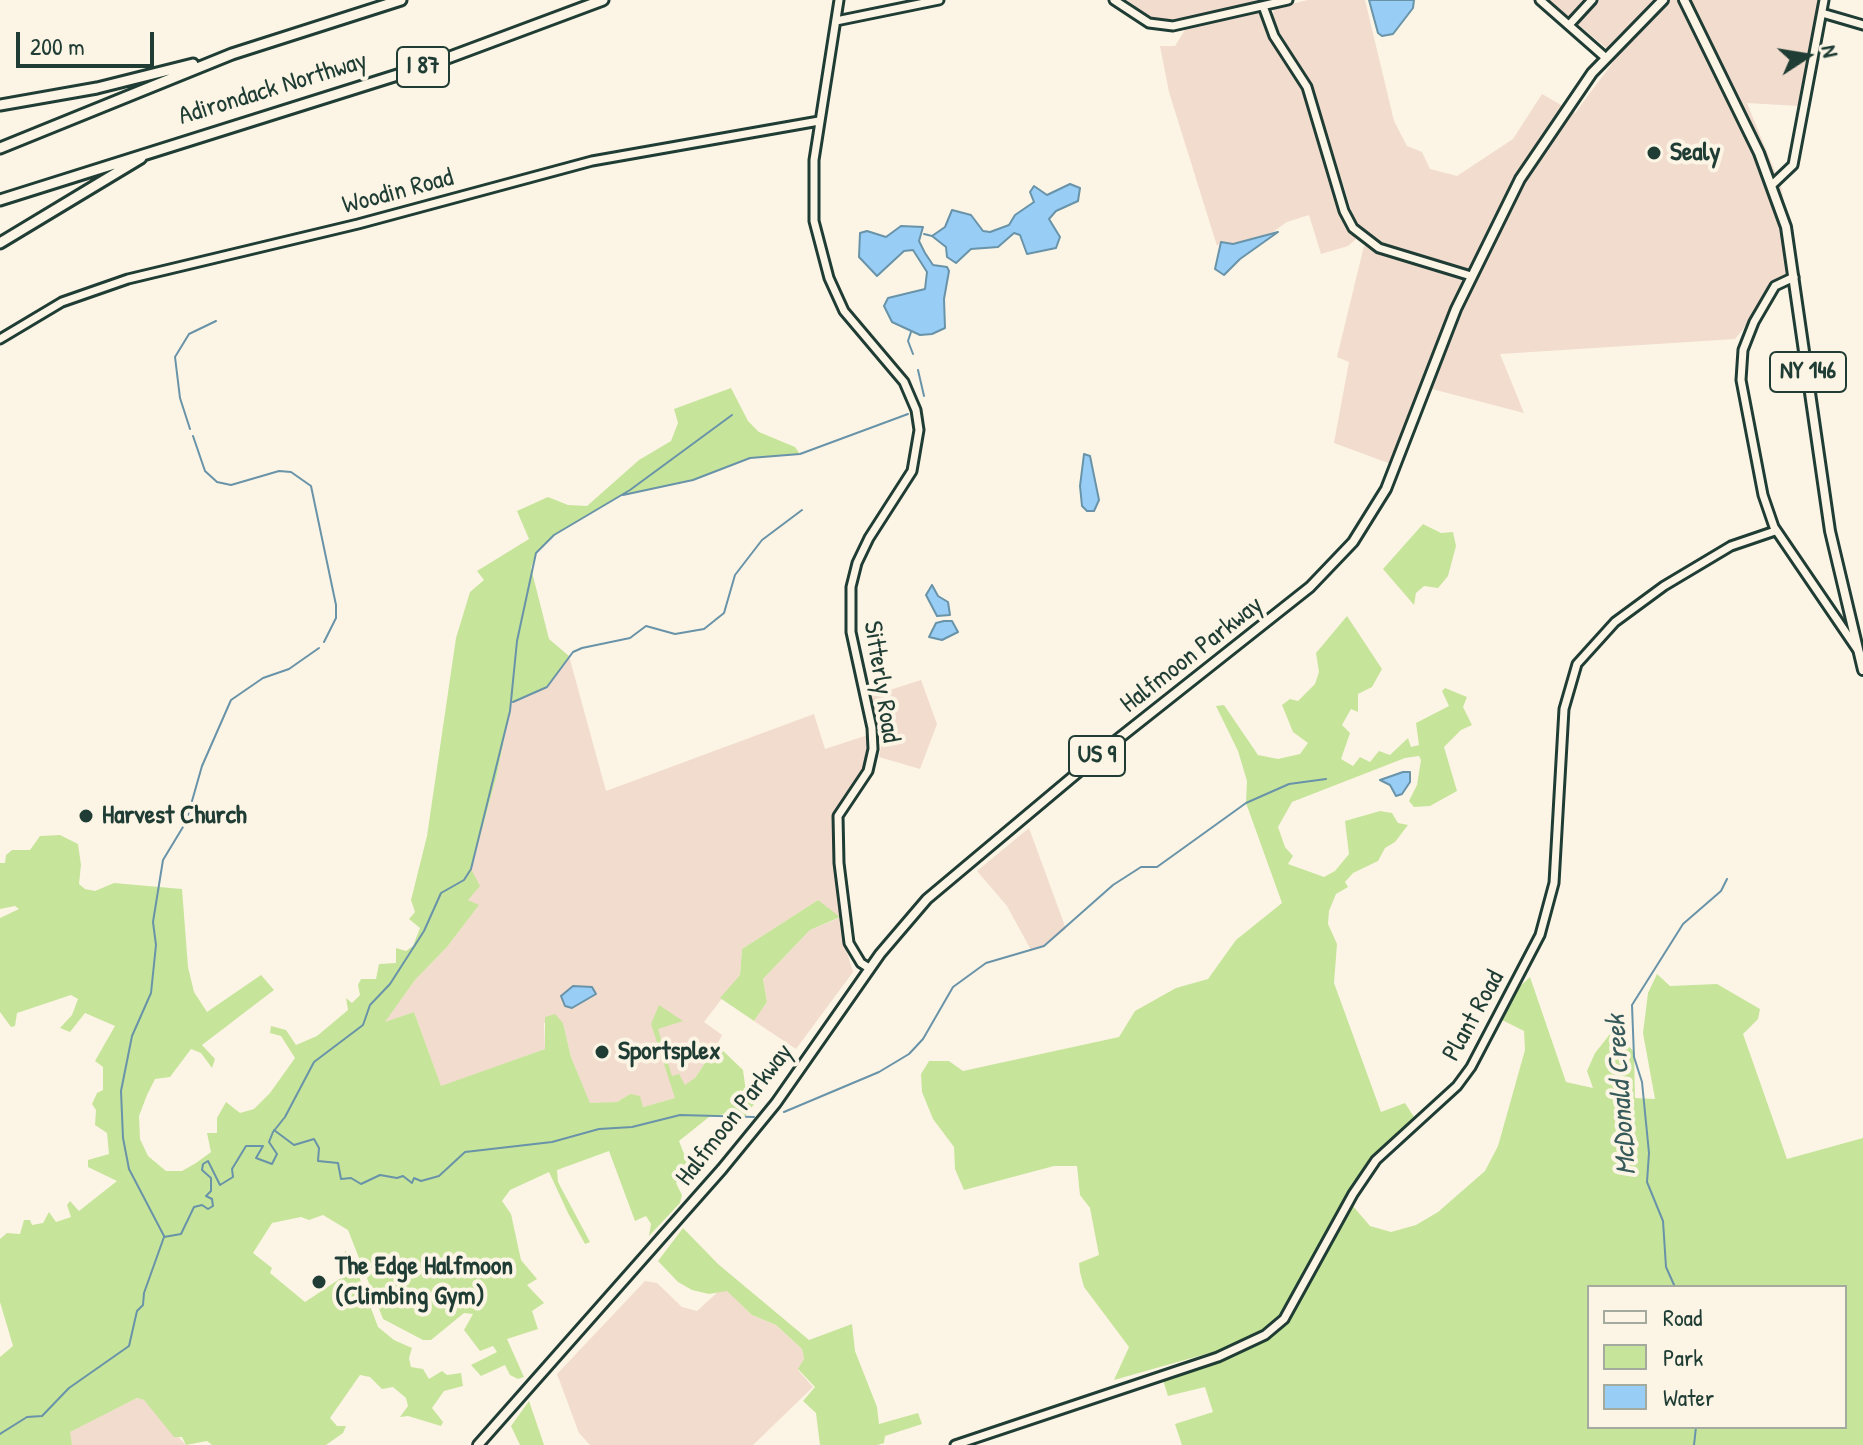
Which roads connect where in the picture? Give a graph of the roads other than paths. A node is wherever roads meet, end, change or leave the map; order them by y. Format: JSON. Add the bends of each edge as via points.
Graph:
{"nodes":[{"id":1,"x":401,"y":0,"type":"edge"},
{"id":2,"x":603,"y":0,"type":"edge"},
{"id":3,"x":839,"y":0,"type":"edge"},
{"id":4,"x":939,"y":0,"type":"edge"},
{"id":5,"x":1114,"y":0,"type":"edge"},
{"id":6,"x":1288,"y":0,"type":"edge"},
{"id":7,"x":1540,"y":0,"type":"edge"},
{"id":8,"x":1592,"y":0,"type":"edge"},
{"id":9,"x":1684,"y":0,"type":"edge"},
{"id":10,"x":1824,"y":0,"type":"edge"},
{"id":11,"x":1658,"y":3,"type":"edge"},
{"id":12,"x":1263,"y":6,"type":"junction"},
{"id":13,"x":1822,"y":13,"type":"junction"},
{"id":14,"x":836,"y":21,"type":"junction"},
{"id":15,"x":1569,"y":25,"type":"junction"},
{"id":16,"x":1863,"y":25,"type":"edge"},
{"id":17,"x":232,"y":54,"type":"junction"},
{"id":18,"x":1606,"y":58,"type":"junction"},
{"id":19,"x":0,"y":105,"type":"edge"},
{"id":20,"x":819,"y":121,"type":"junction"},
{"id":21,"x":159,"y":147,"type":"junction"},
{"id":22,"x":0,"y":148,"type":"edge"},
{"id":23,"x":1773,"y":184,"type":"junction"},
{"id":24,"x":0,"y":200,"type":"edge"},
{"id":25,"x":0,"y":243,"type":"edge"},
{"id":26,"x":1471,"y":276,"type":"junction"},
{"id":27,"x":1794,"y":277,"type":"junction"},
{"id":28,"x":0,"y":339,"type":"edge"},
{"id":29,"x":1775,"y":531,"type":"junction"},
{"id":30,"x":1857,"y":649,"type":"junction"},
{"id":31,"x":1863,"y":670,"type":"edge"},
{"id":32,"x":869,"y":968,"type":"junction"},
{"id":33,"x":478,"y":1445,"type":"edge"},
{"id":34,"x":955,"y":1445,"type":"edge"}],
"edges":[{"from":1,"to":17,"type":"highway","name":"Adirondack Northway"},
{"from":2,"to":21,"type":"highway","name":"Adirondack Northway","number":"I 87","via":[[426,66]]},
{"from":3,"to":14,"type":"street","name":"Sitterly Road"},
{"from":4,"to":14,"type":"street"},
{"from":5,"to":12,"type":"street","via":[[1149,23],[1173,26]]},
{"from":6,"to":12,"type":"street"},
{"from":7,"to":15,"type":"street"},
{"from":8,"to":15,"type":"street"},
{"from":9,"to":23,"type":"main road","number":"NY 146"},
{"from":10,"to":13,"type":"street"},
{"from":11,"to":18,"type":"main road","name":"Halfmoon Parkway","number":"US 9"},
{"from":12,"to":26,"type":"street","via":[[1274,36],[1307,87],[1353,228],[1379,248]]},
{"from":13,"to":16,"type":"street"},
{"from":13,"to":23,"type":"street","via":[[1792,168]]},
{"from":14,"to":20,"type":"street","name":"Sitterly Road"},
{"from":15,"to":18,"type":"street"},
{"from":17,"to":19,"type":"highway","via":[[97,88]]},
{"from":17,"to":22,"type":"highway","name":"Adirondack Northway"},
{"from":18,"to":26,"type":"main road","name":"Halfmoon Parkway","number":"US 9","via":[[1525,170]]},
{"from":20,"to":28,"type":"street","name":"Woodin Road","via":[[592,161],[128,279],[62,302]]},
{"from":20,"to":32,"type":"street","name":"Sitterly Road","via":[[812,199],[829,278],[848,318],[904,382],[918,420],[912,471],[869,538],[851,587],[851,632],[873,749],[868,771],[838,816],[838,843],[849,943]]},
{"from":21,"to":24,"type":"highway","name":"Adirondack Northway","number":"I 87"},
{"from":21,"to":25,"type":"highway"},
{"from":23,"to":27,"type":"main road","number":"NY 146"},
{"from":26,"to":32,"type":"main road","name":"Halfmoon Parkway","number":"US 9","via":[[1386,489],[1353,542],[1310,587],[927,899]]},
{"from":27,"to":29,"type":"street","via":[[1775,286],[1754,322],[1741,361],[1763,495]]},
{"from":27,"to":30,"type":"main road","number":"NY 146","via":[[1829,526]]},
{"from":29,"to":30,"type":"street"},
{"from":29,"to":34,"type":"street","name":"Plant Road","via":[[1731,546],[1664,586],[1615,622],[1577,664],[1564,709],[1554,883],[1540,935],[1471,1067],[1376,1160],[1284,1319],[1265,1335],[1218,1357]]},
{"from":30,"to":31,"type":"main road","number":"NY 146"},
{"from":32,"to":33,"type":"main road","name":"Halfmoon Parkway","number":"US 9","via":[[776,1103],[722,1169]]}]}
